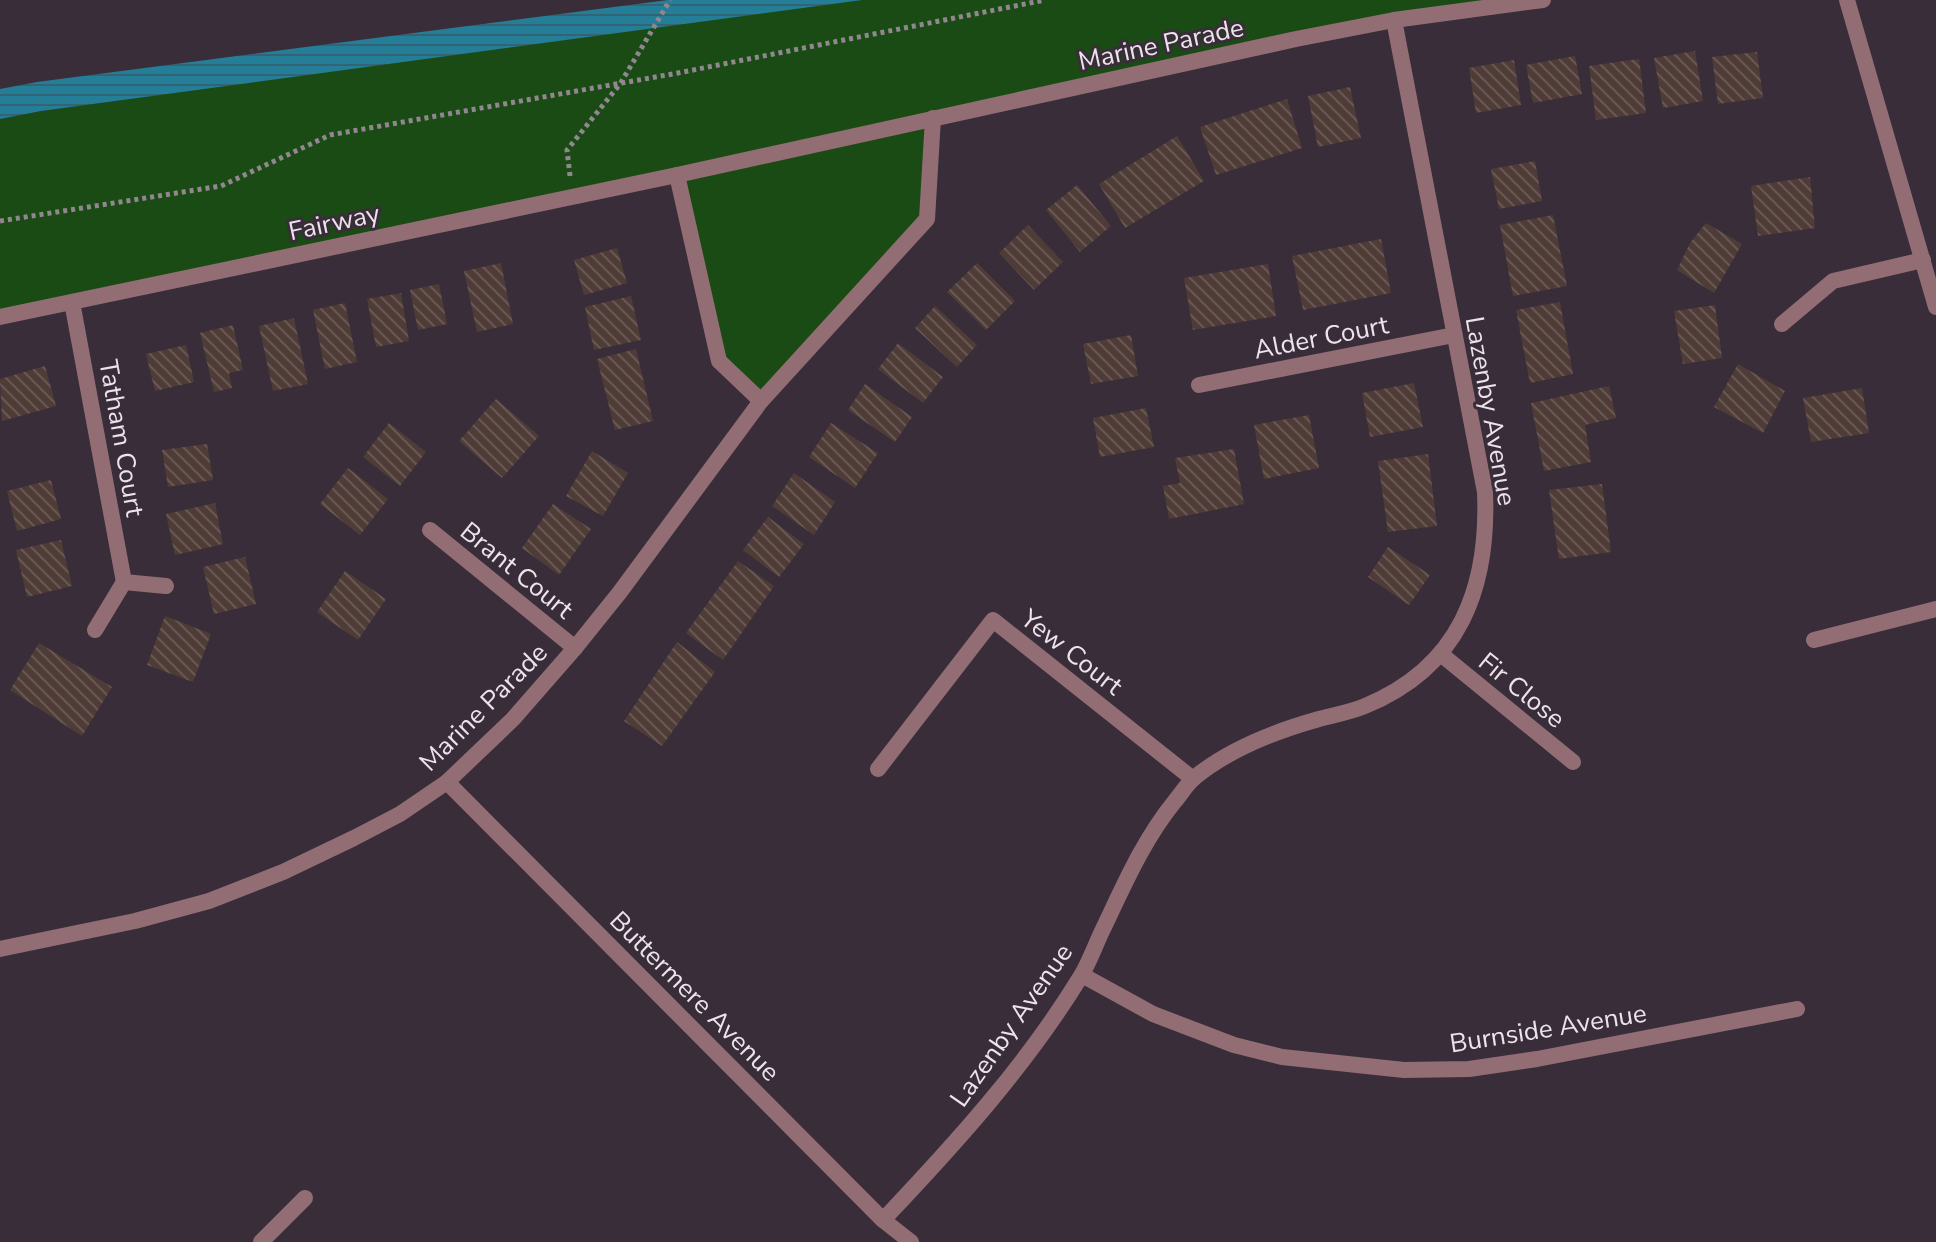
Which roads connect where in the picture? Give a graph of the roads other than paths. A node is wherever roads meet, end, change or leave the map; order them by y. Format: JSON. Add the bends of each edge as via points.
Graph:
{"nodes":[{"id":1,"x":1543,"y":0,"type":"edge"},
{"id":2,"x":1847,"y":0,"type":"edge"},
{"id":3,"x":1394,"y":20,"type":"junction"},
{"id":4,"x":933,"y":118,"type":"junction"},
{"id":5,"x":677,"y":175,"type":"junction"},
{"id":6,"x":1923,"y":260,"type":"junction"},
{"id":7,"x":72,"y":302,"type":"junction"},
{"id":8,"x":1936,"y":307,"type":"edge"},
{"id":9,"x":0,"y":317,"type":"edge"},
{"id":10,"x":1782,"y":324,"type":"dead end"},
{"id":11,"x":1454,"y":335,"type":"junction"},
{"id":12,"x":1199,"y":385,"type":"dead end"},
{"id":13,"x":761,"y":401,"type":"junction"},
{"id":14,"x":430,"y":530,"type":"dead end"},
{"id":15,"x":124,"y":582,"type":"junction"},
{"id":16,"x":166,"y":586,"type":"dead end"},
{"id":17,"x":1936,"y":609,"type":"edge"},
{"id":18,"x":95,"y":630,"type":"dead end"},
{"id":19,"x":1814,"y":640,"type":"dead end"},
{"id":20,"x":575,"y":648,"type":"junction"},
{"id":21,"x":1442,"y":655,"type":"junction"},
{"id":22,"x":1573,"y":762,"type":"dead end"},
{"id":23,"x":878,"y":769,"type":"dead end"},
{"id":24,"x":1193,"y":779,"type":"junction"},
{"id":25,"x":447,"y":782,"type":"junction"},
{"id":26,"x":0,"y":949,"type":"edge"},
{"id":27,"x":1082,"y":975,"type":"junction"},
{"id":28,"x":1797,"y":1009,"type":"dead end"},
{"id":29,"x":305,"y":1198,"type":"dead end"},
{"id":30,"x":883,"y":1220,"type":"junction"},
{"id":31,"x":261,"y":1242,"type":"edge"},
{"id":32,"x":911,"y":1242,"type":"edge"}],
"edges":[{"from":1,"to":3,"type":"street","name":"Marine Parade"},
{"from":2,"to":6,"type":"street"},
{"from":3,"to":4,"type":"street","name":"Marine Parade"},
{"from":3,"to":11,"type":"street","name":"Lazenby Avenue"},
{"from":4,"to":5,"type":"street","name":"Marine Parade"},
{"from":4,"to":13,"type":"street","name":"Marine Parade","via":[[927,219]]},
{"from":5,"to":7,"type":"street","name":"Fairway"},
{"from":5,"to":13,"type":"street","via":[[719,361]]},
{"from":6,"to":8,"type":"street"},
{"from":6,"to":10,"type":"street","via":[[1833,281]]},
{"from":7,"to":9,"type":"street","name":"Fairway"},
{"from":7,"to":15,"type":"street","name":"Tatham Court"},
{"from":11,"to":12,"type":"street","name":"Alder Court"},
{"from":11,"to":21,"type":"street","name":"Lazenby Avenue","via":[[1485,492],[1487,531],[1469,611]]},
{"from":13,"to":20,"type":"street","name":"Marine Parade"},
{"from":14,"to":20,"type":"street","name":"Brant Court"},
{"from":15,"to":16,"type":"street"},
{"from":15,"to":18,"type":"street"},
{"from":17,"to":19,"type":"street"},
{"from":20,"to":25,"type":"street","name":"Marine Parade","via":[[513,719]]},
{"from":21,"to":22,"type":"street","name":"Fir Close"},
{"from":21,"to":24,"type":"street","name":"Lazenby Avenue","via":[[1407,685],[1364,707],[1274,733]]},
{"from":23,"to":24,"type":"street","name":"Yew Court","via":[[993,620]]},
{"from":24,"to":27,"type":"street","name":"Lazenby Avenue","via":[[1137,856]]},
{"from":25,"to":26,"type":"street","name":"Marine Parade","via":[[354,838],[209,901]]},
{"from":25,"to":30,"type":"street","name":"Buttermere Avenue"},
{"from":27,"to":28,"type":"street","name":"Burnside Avenue","via":[[1153,1014],[1234,1045],[1282,1057],[1404,1070],[1469,1069],[1537,1059]]},
{"from":27,"to":30,"type":"street","name":"Lazenby Avenue","via":[[999,1090]]},
{"from":29,"to":31,"type":"street"},
{"from":30,"to":32,"type":"street","name":"Buttermere Avenue"}]}
